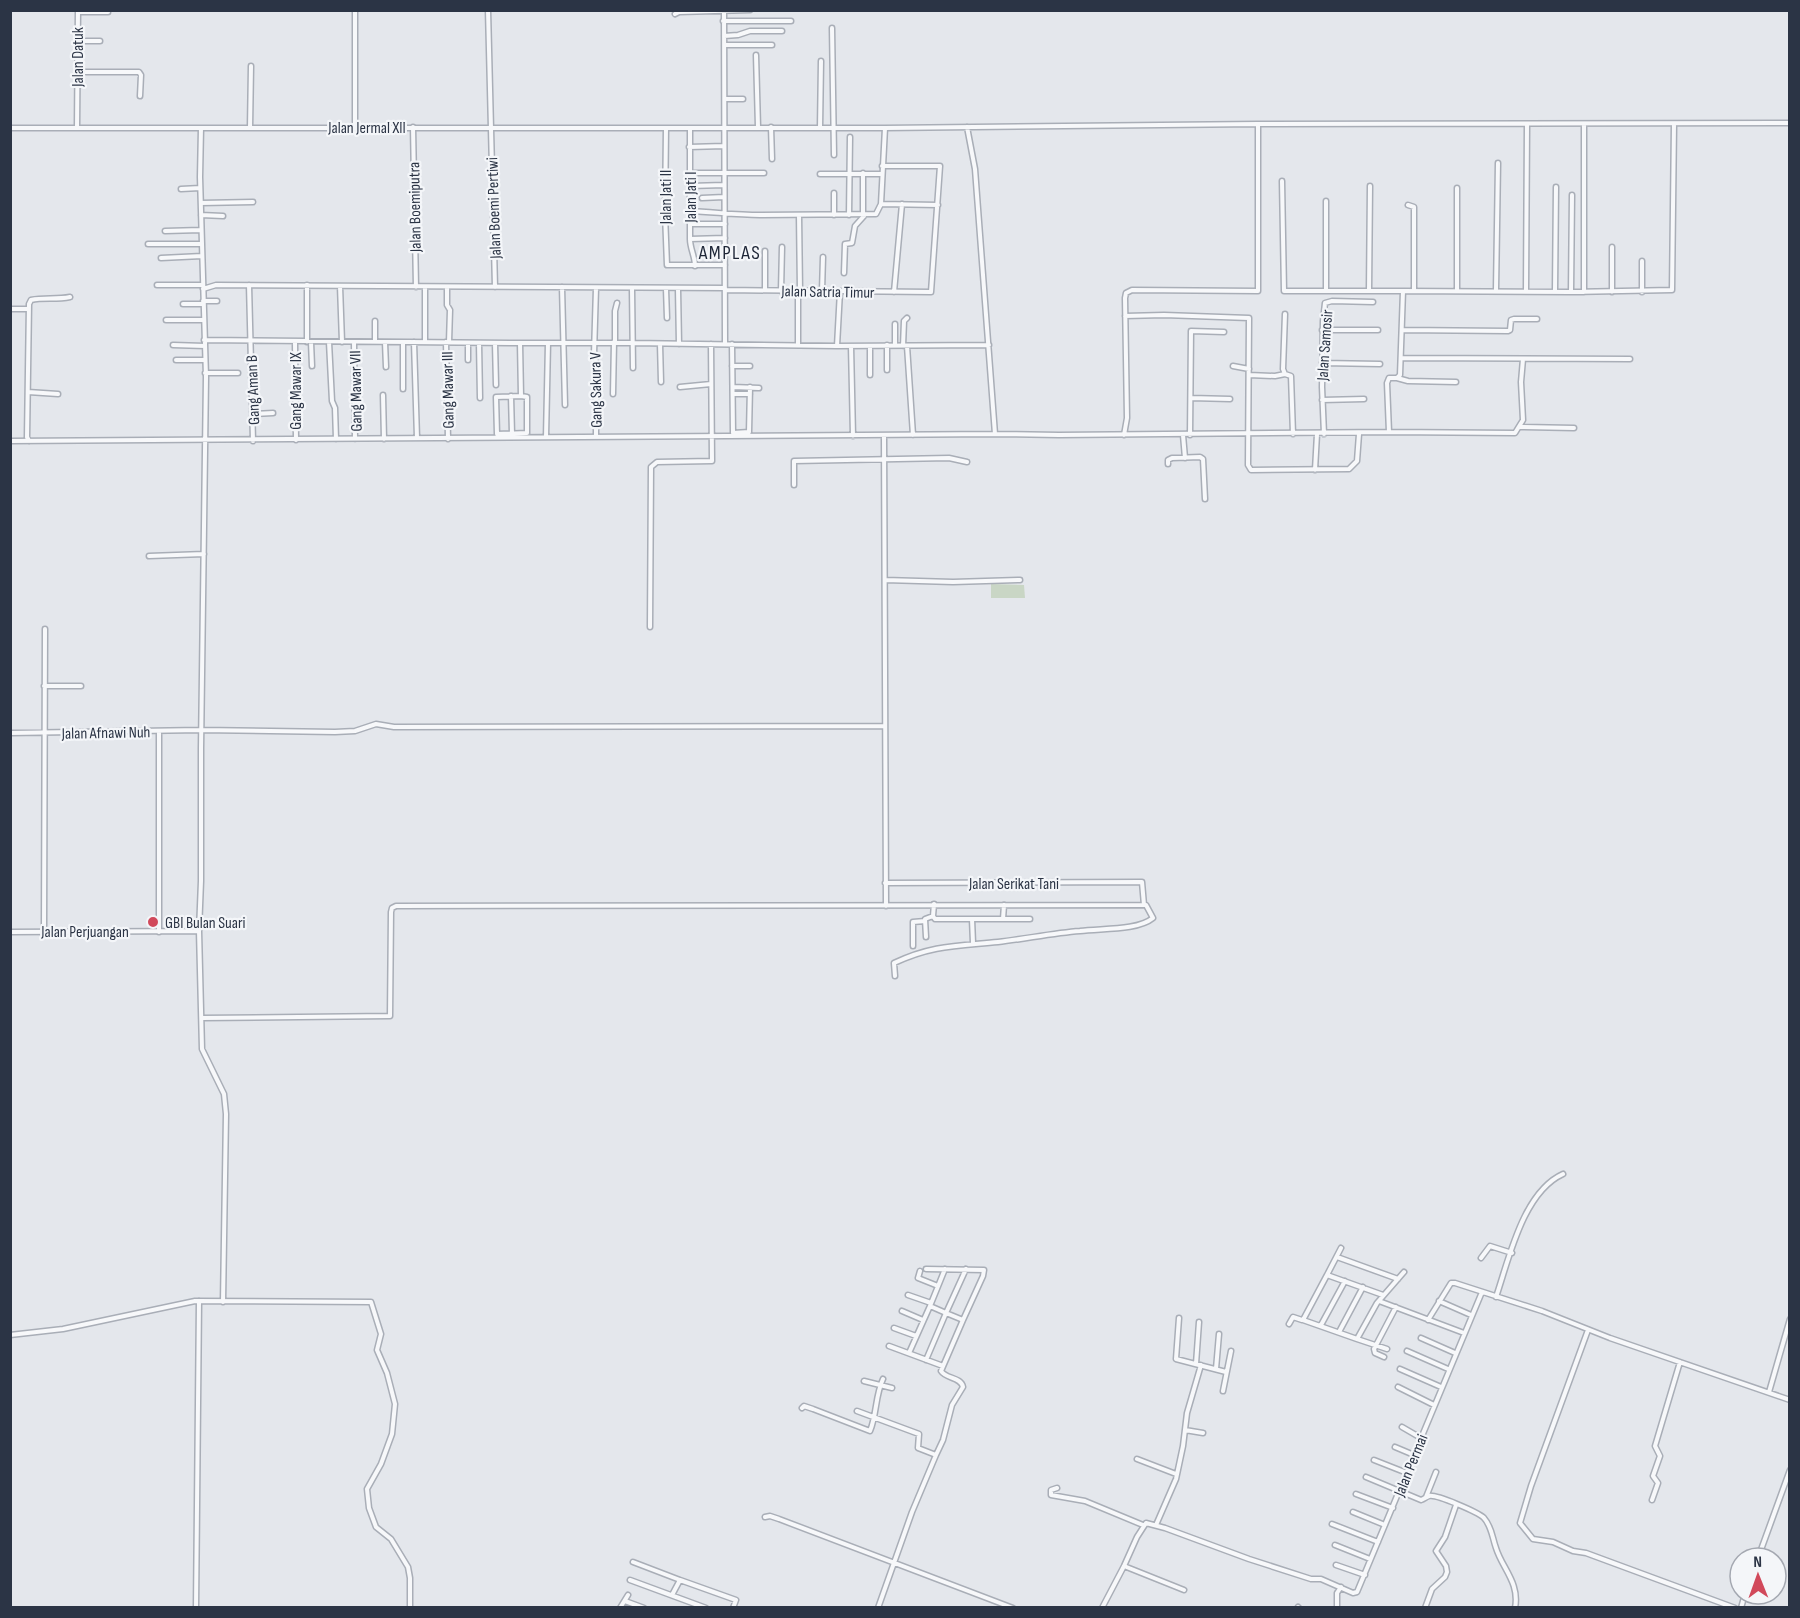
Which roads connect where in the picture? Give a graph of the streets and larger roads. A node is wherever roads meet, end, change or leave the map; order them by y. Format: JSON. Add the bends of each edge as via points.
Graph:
{"nodes":[{"id":1,"x":355,"y":10,"type":"edge"},
{"id":2,"x":488,"y":10,"type":"edge"},
{"id":3,"x":750,"y":10,"type":"edge"},
{"id":4,"x":78,"y":11,"type":"edge"},
{"id":5,"x":724,"y":11,"type":"edge"},
{"id":6,"x":108,"y":12,"type":"edge"},
{"id":7,"x":675,"y":14,"type":"dead end"},
{"id":8,"x":723,"y":21,"type":"junction"},
{"id":9,"x":791,"y":21,"type":"dead end"},
{"id":10,"x":832,"y":28,"type":"dead end"},
{"id":11,"x":782,"y":31,"type":"dead end"},
{"id":12,"x":724,"y":36,"type":"junction"},
{"id":13,"x":77,"y":41,"type":"junction"},
{"id":14,"x":100,"y":41,"type":"dead end"},
{"id":15,"x":724,"y":45,"type":"junction"},
{"id":16,"x":772,"y":45,"type":"dead end"},
{"id":17,"x":756,"y":55,"type":"dead end"},
{"id":18,"x":821,"y":62,"type":"dead end"},
{"id":19,"x":251,"y":66,"type":"dead end"},
{"id":20,"x":77,"y":72,"type":"junction"},
{"id":21,"x":140,"y":96,"type":"dead end"},
{"id":22,"x":725,"y":99,"type":"junction"},
{"id":23,"x":743,"y":99,"type":"dead end"},
{"id":24,"x":1790,"y":123,"type":"edge"},
{"id":25,"x":1258,"y":124,"type":"junction"},
{"id":26,"x":1527,"y":124,"type":"junction"},
{"id":27,"x":1584,"y":124,"type":"junction"},
{"id":28,"x":1674,"y":124,"type":"junction"},
{"id":29,"x":355,"y":127,"type":"junction"},
{"id":30,"x":413,"y":127,"type":"junction"},
{"id":31,"x":724,"y":127,"type":"junction"},
{"id":32,"x":758,"y":127,"type":"junction"},
{"id":33,"x":771,"y":127,"type":"junction"},
{"id":34,"x":967,"y":127,"type":"junction"},
{"id":35,"x":10,"y":128,"type":"edge"},
{"id":36,"x":77,"y":128,"type":"junction"},
{"id":37,"x":201,"y":128,"type":"junction"},
{"id":38,"x":250,"y":128,"type":"junction"},
{"id":39,"x":490,"y":128,"type":"junction"},
{"id":40,"x":666,"y":128,"type":"junction"},
{"id":41,"x":690,"y":128,"type":"junction"},
{"id":42,"x":820,"y":128,"type":"junction"},
{"id":43,"x":833,"y":128,"type":"junction"},
{"id":44,"x":885,"y":128,"type":"junction"},
{"id":45,"x":850,"y":137,"type":"dead end"},
{"id":46,"x":724,"y":146,"type":"junction"},
{"id":47,"x":689,"y":147,"type":"junction"},
{"id":48,"x":834,"y":155,"type":"dead end"},
{"id":49,"x":772,"y":159,"type":"dead end"},
{"id":50,"x":1498,"y":163,"type":"dead end"},
{"id":51,"x":882,"y":166,"type":"junction"},
{"id":52,"x":724,"y":172,"type":"junction"},
{"id":53,"x":690,"y":173,"type":"junction"},
{"id":54,"x":764,"y":173,"type":"dead end"},
{"id":55,"x":850,"y":173,"type":"junction"},
{"id":56,"x":863,"y":173,"type":"junction"},
{"id":57,"x":820,"y":174,"type":"dead end"},
{"id":58,"x":882,"y":174,"type":"junction"},
{"id":59,"x":1282,"y":181,"type":"dead end"},
{"id":60,"x":724,"y":185,"type":"junction"},
{"id":61,"x":690,"y":186,"type":"junction"},
{"id":62,"x":1370,"y":186,"type":"dead end"},
{"id":63,"x":1556,"y":187,"type":"dead end"},
{"id":64,"x":200,"y":188,"type":"junction"},
{"id":65,"x":1457,"y":188,"type":"dead end"},
{"id":66,"x":181,"y":189,"type":"dead end"},
{"id":67,"x":834,"y":193,"type":"dead end"},
{"id":68,"x":1572,"y":195,"type":"dead end"},
{"id":69,"x":724,"y":197,"type":"junction"},
{"id":70,"x":702,"y":198,"type":"dead end"},
{"id":71,"x":1326,"y":201,"type":"dead end"},
{"id":72,"x":254,"y":202,"type":"dead end"},
{"id":73,"x":201,"y":203,"type":"junction"},
{"id":74,"x":881,"y":204,"type":"junction"},
{"id":75,"x":902,"y":204,"type":"junction"},
{"id":76,"x":938,"y":205,"type":"junction"},
{"id":77,"x":1408,"y":205,"type":"dead end"},
{"id":78,"x":690,"y":212,"type":"junction"},
{"id":79,"x":724,"y":212,"type":"junction"},
{"id":80,"x":201,"y":215,"type":"junction"},
{"id":81,"x":799,"y":215,"type":"junction"},
{"id":82,"x":834,"y":215,"type":"junction"},
{"id":83,"x":849,"y":215,"type":"junction"},
{"id":84,"x":864,"y":215,"type":"junction"},
{"id":85,"x":223,"y":216,"type":"dead end"},
{"id":86,"x":690,"y":224,"type":"junction"},
{"id":87,"x":725,"y":224,"type":"junction"},
{"id":88,"x":201,"y":230,"type":"junction"},
{"id":89,"x":165,"y":231,"type":"dead end"},
{"id":90,"x":725,"y":238,"type":"junction"},
{"id":91,"x":690,"y":239,"type":"junction"},
{"id":92,"x":148,"y":244,"type":"dead end"},
{"id":93,"x":202,"y":244,"type":"junction"},
{"id":94,"x":782,"y":247,"type":"dead end"},
{"id":95,"x":1612,"y":247,"type":"dead end"},
{"id":96,"x":765,"y":251,"type":"dead end"},
{"id":97,"x":202,"y":256,"type":"junction"},
{"id":98,"x":822,"y":257,"type":"dead end"},
{"id":99,"x":161,"y":258,"type":"dead end"},
{"id":100,"x":1642,"y":261,"type":"dead end"},
{"id":101,"x":725,"y":265,"type":"junction"},
{"id":102,"x":695,"y":266,"type":"junction"},
{"id":103,"x":844,"y":273,"type":"dead end"},
{"id":104,"x":157,"y":285,"type":"dead end"},
{"id":105,"x":249,"y":285,"type":"junction"},
{"id":106,"x":307,"y":285,"type":"junction"},
{"id":107,"x":340,"y":286,"type":"junction"},
{"id":108,"x":203,"y":287,"type":"junction"},
{"id":109,"x":416,"y":287,"type":"junction"},
{"id":110,"x":425,"y":287,"type":"junction"},
{"id":111,"x":447,"y":287,"type":"junction"},
{"id":112,"x":495,"y":287,"type":"junction"},
{"id":113,"x":562,"y":287,"type":"junction"},
{"id":114,"x":596,"y":288,"type":"junction"},
{"id":115,"x":632,"y":289,"type":"junction"},
{"id":116,"x":666,"y":289,"type":"junction"},
{"id":117,"x":678,"y":289,"type":"junction"},
{"id":118,"x":725,"y":289,"type":"junction"},
{"id":119,"x":765,"y":290,"type":"junction"},
{"id":120,"x":781,"y":291,"type":"junction"},
{"id":121,"x":799,"y":291,"type":"junction"},
{"id":122,"x":822,"y":291,"type":"junction"},
{"id":123,"x":840,"y":291,"type":"junction"},
{"id":124,"x":1326,"y":291,"type":"junction"},
{"id":125,"x":1369,"y":291,"type":"junction"},
{"id":126,"x":1403,"y":291,"type":"junction"},
{"id":127,"x":1414,"y":291,"type":"junction"},
{"id":128,"x":1457,"y":291,"type":"junction"},
{"id":129,"x":1496,"y":291,"type":"junction"},
{"id":130,"x":1526,"y":291,"type":"junction"},
{"id":131,"x":1555,"y":291,"type":"junction"},
{"id":132,"x":894,"y":292,"type":"junction"},
{"id":133,"x":1571,"y":292,"type":"junction"},
{"id":134,"x":1584,"y":292,"type":"junction"},
{"id":135,"x":1612,"y":292,"type":"junction"},
{"id":136,"x":1642,"y":292,"type":"junction"},
{"id":137,"x":70,"y":297,"type":"dead end"},
{"id":138,"x":217,"y":301,"type":"dead end"},
{"id":139,"x":1372,"y":302,"type":"dead end"},
{"id":140,"x":203,"y":303,"type":"junction"},
{"id":141,"x":617,"y":303,"type":"dead end"},
{"id":142,"x":183,"y":304,"type":"dead end"},
{"id":143,"x":11,"y":309,"type":"edge"},
{"id":144,"x":29,"y":309,"type":"junction"},
{"id":145,"x":1286,"y":314,"type":"dead end"},
{"id":146,"x":1125,"y":316,"type":"junction"},
{"id":147,"x":667,"y":318,"type":"dead end"},
{"id":148,"x":907,"y":318,"type":"dead end"},
{"id":149,"x":1537,"y":318,"type":"dead end"},
{"id":150,"x":166,"y":320,"type":"dead end"},
{"id":151,"x":204,"y":320,"type":"junction"},
{"id":152,"x":375,"y":321,"type":"dead end"},
{"id":153,"x":895,"y":324,"type":"dead end"},
{"id":154,"x":1322,"y":330,"type":"junction"},
{"id":155,"x":1378,"y":330,"type":"dead end"},
{"id":156,"x":1402,"y":330,"type":"junction"},
{"id":157,"x":1224,"y":332,"type":"dead end"},
{"id":158,"x":204,"y":340,"type":"junction"},
{"id":159,"x":250,"y":340,"type":"junction"},
{"id":160,"x":295,"y":342,"type":"junction"},
{"id":161,"x":309,"y":342,"type":"junction"},
{"id":162,"x":330,"y":342,"type":"junction"},
{"id":163,"x":342,"y":342,"type":"junction"},
{"id":164,"x":354,"y":342,"type":"junction"},
{"id":165,"x":375,"y":342,"type":"junction"},
{"id":166,"x":385,"y":342,"type":"junction"},
{"id":167,"x":403,"y":342,"type":"junction"},
{"id":168,"x":414,"y":342,"type":"junction"},
{"id":169,"x":425,"y":342,"type":"junction"},
{"id":170,"x":448,"y":342,"type":"junction"},
{"id":171,"x":615,"y":342,"type":"junction"},
{"id":172,"x":468,"y":343,"type":"junction"},
{"id":173,"x":479,"y":343,"type":"junction"},
{"id":174,"x":495,"y":343,"type":"junction"},
{"id":175,"x":548,"y":343,"type":"junction"},
{"id":176,"x":563,"y":343,"type":"junction"},
{"id":177,"x":595,"y":343,"type":"junction"},
{"id":178,"x":633,"y":343,"type":"junction"},
{"id":179,"x":520,"y":344,"type":"junction"},
{"id":180,"x":660,"y":344,"type":"junction"},
{"id":181,"x":679,"y":344,"type":"junction"},
{"id":182,"x":711,"y":344,"type":"junction"},
{"id":183,"x":725,"y":344,"type":"junction"},
{"id":184,"x":732,"y":344,"type":"junction"},
{"id":185,"x":172,"y":345,"type":"dead end"},
{"id":186,"x":798,"y":345,"type":"junction"},
{"id":187,"x":887,"y":345,"type":"junction"},
{"id":188,"x":895,"y":345,"type":"junction"},
{"id":189,"x":989,"y":345,"type":"junction"},
{"id":190,"x":205,"y":346,"type":"junction"},
{"id":191,"x":837,"y":346,"type":"junction"},
{"id":192,"x":852,"y":346,"type":"junction"},
{"id":193,"x":870,"y":346,"type":"junction"},
{"id":194,"x":905,"y":346,"type":"junction"},
{"id":195,"x":1401,"y":358,"type":"junction"},
{"id":196,"x":1522,"y":359,"type":"junction"},
{"id":197,"x":1630,"y":359,"type":"dead end"},
{"id":198,"x":176,"y":360,"type":"dead end"},
{"id":199,"x":205,"y":360,"type":"junction"},
{"id":200,"x":468,"y":360,"type":"dead end"},
{"id":201,"x":1322,"y":363,"type":"junction"},
{"id":202,"x":1380,"y":364,"type":"dead end"},
{"id":203,"x":312,"y":366,"type":"dead end"},
{"id":204,"x":732,"y":366,"type":"junction"},
{"id":205,"x":750,"y":366,"type":"dead end"},
{"id":206,"x":1233,"y":366,"type":"dead end"},
{"id":207,"x":386,"y":367,"type":"dead end"},
{"id":208,"x":633,"y":368,"type":"dead end"},
{"id":209,"x":1249,"y":369,"type":"junction"},
{"id":210,"x":887,"y":370,"type":"dead end"},
{"id":211,"x":206,"y":373,"type":"junction"},
{"id":212,"x":238,"y":373,"type":"dead end"},
{"id":213,"x":1285,"y":374,"type":"junction"},
{"id":214,"x":870,"y":375,"type":"dead end"},
{"id":215,"x":1249,"y":375,"type":"junction"},
{"id":216,"x":1398,"y":378,"type":"junction"},
{"id":217,"x":661,"y":382,"type":"dead end"},
{"id":218,"x":1456,"y":382,"type":"dead end"},
{"id":219,"x":711,"y":384,"type":"junction"},
{"id":220,"x":496,"y":385,"type":"dead end"},
{"id":221,"x":680,"y":387,"type":"dead end"},
{"id":222,"x":733,"y":387,"type":"junction"},
{"id":223,"x":750,"y":387,"type":"junction"},
{"id":224,"x":759,"y":388,"type":"dead end"},
{"id":225,"x":403,"y":389,"type":"dead end"},
{"id":226,"x":28,"y":392,"type":"junction"},
{"id":227,"x":58,"y":394,"type":"dead end"},
{"id":228,"x":383,"y":394,"type":"dead end"},
{"id":229,"x":613,"y":394,"type":"dead end"},
{"id":230,"x":733,"y":394,"type":"junction"},
{"id":231,"x":750,"y":394,"type":"junction"},
{"id":232,"x":511,"y":396,"type":"junction"},
{"id":233,"x":521,"y":396,"type":"junction"},
{"id":234,"x":480,"y":398,"type":"dead end"},
{"id":235,"x":1191,"y":398,"type":"junction"},
{"id":236,"x":1230,"y":399,"type":"dead end"},
{"id":237,"x":1364,"y":399,"type":"dead end"},
{"id":238,"x":1322,"y":400,"type":"junction"},
{"id":239,"x":566,"y":405,"type":"dead end"},
{"id":240,"x":273,"y":413,"type":"dead end"},
{"id":241,"x":253,"y":414,"type":"junction"},
{"id":242,"x":1520,"y":427,"type":"junction"},
{"id":243,"x":1574,"y":428,"type":"dead end"},
{"id":244,"x":1389,"y":432,"type":"junction"},
{"id":245,"x":512,"y":434,"type":"junction"},
{"id":246,"x":995,"y":434,"type":"junction"},
{"id":247,"x":1249,"y":434,"type":"junction"},
{"id":248,"x":1293,"y":434,"type":"junction"},
{"id":249,"x":1317,"y":434,"type":"junction"},
{"id":250,"x":1324,"y":434,"type":"junction"},
{"id":251,"x":1359,"y":434,"type":"junction"},
{"id":252,"x":913,"y":435,"type":"junction"},
{"id":253,"x":1124,"y":435,"type":"junction"},
{"id":254,"x":1183,"y":435,"type":"junction"},
{"id":255,"x":1190,"y":435,"type":"junction"},
{"id":256,"x":853,"y":436,"type":"junction"},
{"id":257,"x":885,"y":436,"type":"junction"},
{"id":258,"x":546,"y":437,"type":"junction"},
{"id":259,"x":596,"y":437,"type":"junction"},
{"id":260,"x":711,"y":437,"type":"junction"},
{"id":261,"x":417,"y":438,"type":"junction"},
{"id":262,"x":336,"y":439,"type":"junction"},
{"id":263,"x":384,"y":439,"type":"junction"},
{"id":264,"x":448,"y":439,"type":"junction"},
{"id":265,"x":296,"y":440,"type":"junction"},
{"id":266,"x":356,"y":440,"type":"junction"},
{"id":267,"x":10,"y":441,"type":"edge"},
{"id":268,"x":30,"y":441,"type":"junction"},
{"id":269,"x":205,"y":441,"type":"junction"},
{"id":270,"x":253,"y":441,"type":"junction"},
{"id":271,"x":885,"y":458,"type":"junction"},
{"id":272,"x":1185,"y":458,"type":"junction"},
{"id":273,"x":967,"y":462,"type":"dead end"},
{"id":274,"x":1168,"y":464,"type":"dead end"},
{"id":275,"x":1316,"y":470,"type":"junction"},
{"id":276,"x":794,"y":485,"type":"dead end"},
{"id":277,"x":1204,"y":499,"type":"dead end"},
{"id":278,"x":204,"y":554,"type":"junction"},
{"id":279,"x":149,"y":556,"type":"dead end"},
{"id":280,"x":885,"y":580,"type":"junction"},
{"id":281,"x":1020,"y":580,"type":"dead end"},
{"id":282,"x":650,"y":627,"type":"dead end"},
{"id":283,"x":45,"y":629,"type":"dead end"},
{"id":284,"x":44,"y":686,"type":"junction"},
{"id":285,"x":81,"y":686,"type":"dead end"},
{"id":286,"x":885,"y":726,"type":"junction"},
{"id":287,"x":201,"y":730,"type":"junction"},
{"id":288,"x":159,"y":732,"type":"junction"},
{"id":289,"x":10,"y":733,"type":"edge"},
{"id":290,"x":45,"y":733,"type":"junction"},
{"id":291,"x":885,"y":883,"type":"junction"},
{"id":292,"x":886,"y":903,"type":"junction"},
{"id":293,"x":934,"y":904,"type":"junction"},
{"id":294,"x":1004,"y":905,"type":"junction"},
{"id":295,"x":1144,"y":905,"type":"junction"},
{"id":296,"x":933,"y":916,"type":"junction"},
{"id":297,"x":972,"y":918,"type":"junction"},
{"id":298,"x":1003,"y":919,"type":"junction"},
{"id":299,"x":1030,"y":919,"type":"dead end"},
{"id":300,"x":925,"y":921,"type":"junction"},
{"id":301,"x":44,"y":931,"type":"junction"},
{"id":302,"x":198,"y":931,"type":"junction"},
{"id":303,"x":10,"y":932,"type":"edge"},
{"id":304,"x":159,"y":932,"type":"junction"},
{"id":305,"x":926,"y":937,"type":"dead end"},
{"id":306,"x":973,"y":943,"type":"junction"},
{"id":307,"x":913,"y":946,"type":"dead end"},
{"id":308,"x":895,"y":976,"type":"dead end"},
{"id":309,"x":202,"y":1018,"type":"junction"},
{"id":310,"x":1563,"y":1174,"type":"dead end"},
{"id":311,"x":1341,"y":1248,"type":"dead end"},
{"id":312,"x":1512,"y":1253,"type":"junction"},
{"id":313,"x":1337,"y":1257,"type":"junction"},
{"id":314,"x":1481,"y":1258,"type":"dead end"},
{"id":315,"x":926,"y":1269,"type":"dead end"},
{"id":316,"x":945,"y":1269,"type":"junction"},
{"id":317,"x":966,"y":1269,"type":"junction"},
{"id":318,"x":920,"y":1271,"type":"dead end"},
{"id":319,"x":1404,"y":1272,"type":"dead end"},
{"id":320,"x":1327,"y":1275,"type":"junction"},
{"id":321,"x":1398,"y":1279,"type":"junction"},
{"id":322,"x":1345,"y":1281,"type":"junction"},
{"id":323,"x":938,"y":1286,"type":"junction"},
{"id":324,"x":1363,"y":1287,"type":"junction"},
{"id":325,"x":1482,"y":1292,"type":"junction"},
{"id":326,"x":908,"y":1295,"type":"dead end"},
{"id":327,"x":1383,"y":1295,"type":"junction"},
{"id":328,"x":1496,"y":1297,"type":"junction"},
{"id":329,"x":199,"y":1301,"type":"junction"},
{"id":330,"x":1379,"y":1301,"type":"junction"},
{"id":331,"x":1439,"y":1301,"type":"junction"},
{"id":332,"x":223,"y":1302,"type":"junction"},
{"id":333,"x":931,"y":1305,"type":"junction"},
{"id":334,"x":1395,"y":1307,"type":"junction"},
{"id":335,"x":902,"y":1311,"type":"dead end"},
{"id":336,"x":946,"y":1313,"type":"junction"},
{"id":337,"x":1471,"y":1315,"type":"junction"},
{"id":338,"x":1423,"y":1317,"type":"junction"},
{"id":339,"x":1179,"y":1318,"type":"dead end"},
{"id":340,"x":1790,"y":1319,"type":"edge"},
{"id":341,"x":923,"y":1320,"type":"junction"},
{"id":342,"x":963,"y":1320,"type":"junction"},
{"id":343,"x":1303,"y":1320,"type":"junction"},
{"id":344,"x":1199,"y":1323,"type":"dead end"},
{"id":345,"x":1289,"y":1324,"type":"dead end"},
{"id":346,"x":1321,"y":1326,"type":"junction"},
{"id":347,"x":894,"y":1328,"type":"dead end"},
{"id":348,"x":1588,"y":1330,"type":"junction"},
{"id":349,"x":1339,"y":1332,"type":"junction"},
{"id":350,"x":1464,"y":1333,"type":"junction"},
{"id":351,"x":1219,"y":1334,"type":"dead end"},
{"id":352,"x":10,"y":1335,"type":"edge"},
{"id":353,"x":916,"y":1336,"type":"junction"},
{"id":354,"x":1357,"y":1338,"type":"junction"},
{"id":355,"x":1421,"y":1338,"type":"dead end"},
{"id":356,"x":1375,"y":1345,"type":"junction"},
{"id":357,"x":889,"y":1346,"type":"dead end"},
{"id":358,"x":1387,"y":1349,"type":"dead end"},
{"id":359,"x":1232,"y":1351,"type":"dead end"},
{"id":360,"x":1407,"y":1351,"type":"dead end"},
{"id":361,"x":909,"y":1353,"type":"junction"},
{"id":362,"x":1455,"y":1353,"type":"junction"},
{"id":363,"x":1384,"y":1357,"type":"dead end"},
{"id":364,"x":926,"y":1360,"type":"junction"},
{"id":365,"x":1680,"y":1362,"type":"junction"},
{"id":366,"x":1198,"y":1364,"type":"junction"},
{"id":367,"x":942,"y":1366,"type":"junction"},
{"id":368,"x":1216,"y":1369,"type":"junction"},
{"id":369,"x":1400,"y":1369,"type":"dead end"},
{"id":370,"x":1448,"y":1370,"type":"junction"},
{"id":371,"x":1226,"y":1372,"type":"junction"},
{"id":372,"x":883,"y":1379,"type":"dead end"},
{"id":373,"x":864,"y":1381,"type":"dead end"},
{"id":374,"x":880,"y":1385,"type":"junction"},
{"id":375,"x":1398,"y":1387,"type":"dead end"},
{"id":376,"x":1441,"y":1387,"type":"junction"},
{"id":377,"x":892,"y":1388,"type":"dead end"},
{"id":378,"x":1223,"y":1391,"type":"dead end"},
{"id":379,"x":1769,"y":1392,"type":"junction"},
{"id":380,"x":1790,"y":1400,"type":"edge"},
{"id":381,"x":1434,"y":1405,"type":"junction"},
{"id":382,"x":801,"y":1408,"type":"dead end"},
{"id":383,"x":857,"y":1412,"type":"dead end"},
{"id":384,"x":875,"y":1418,"type":"junction"},
{"id":385,"x":1402,"y":1427,"type":"dead end"},
{"id":386,"x":1185,"y":1430,"type":"junction"},
{"id":387,"x":1203,"y":1433,"type":"dead end"},
{"id":388,"x":1421,"y":1437,"type":"junction"},
{"id":389,"x":1395,"y":1447,"type":"dead end"},
{"id":390,"x":936,"y":1455,"type":"junction"},
{"id":391,"x":1414,"y":1455,"type":"junction"},
{"id":392,"x":1137,"y":1459,"type":"dead end"},
{"id":393,"x":1374,"y":1460,"type":"dead end"},
{"id":394,"x":1790,"y":1470,"type":"edge"},
{"id":395,"x":1436,"y":1472,"type":"dead end"},
{"id":396,"x":1407,"y":1473,"type":"junction"},
{"id":397,"x":1176,"y":1474,"type":"junction"},
{"id":398,"x":1366,"y":1477,"type":"dead end"},
{"id":399,"x":1057,"y":1488,"type":"dead end"},
{"id":400,"x":1400,"y":1490,"type":"junction"},
{"id":401,"x":1356,"y":1494,"type":"dead end"},
{"id":402,"x":1425,"y":1498,"type":"junction"},
{"id":403,"x":1652,"y":1500,"type":"dead end"},
{"id":404,"x":1456,"y":1505,"type":"junction"},
{"id":405,"x":1393,"y":1508,"type":"junction"},
{"id":406,"x":1353,"y":1512,"type":"dead end"},
{"id":407,"x":765,"y":1517,"type":"dead end"},
{"id":408,"x":1332,"y":1524,"type":"dead end"},
{"id":409,"x":1143,"y":1525,"type":"junction"},
{"id":410,"x":1156,"y":1525,"type":"junction"},
{"id":411,"x":1385,"y":1525,"type":"junction"},
{"id":412,"x":1378,"y":1542,"type":"junction"},
{"id":413,"x":1335,"y":1545,"type":"dead end"},
{"id":414,"x":1762,"y":1546,"type":"edge"},
{"id":415,"x":1370,"y":1559,"type":"junction"},
{"id":416,"x":633,"y":1562,"type":"dead end"},
{"id":417,"x":893,"y":1563,"type":"junction"},
{"id":418,"x":1336,"y":1565,"type":"dead end"},
{"id":419,"x":1124,"y":1566,"type":"junction"},
{"id":420,"x":1365,"y":1575,"type":"junction"},
{"id":421,"x":630,"y":1580,"type":"dead end"},
{"id":422,"x":680,"y":1580,"type":"junction"},
{"id":423,"x":1341,"y":1587,"type":"junction"},
{"id":424,"x":1184,"y":1590,"type":"dead end"},
{"id":425,"x":628,"y":1595,"type":"dead end"},
{"id":426,"x":672,"y":1595,"type":"junction"},
{"id":427,"x":625,"y":1601,"type":"junction"},
{"id":428,"x":196,"y":1608,"type":"edge"},
{"id":429,"x":410,"y":1608,"type":"edge"},
{"id":430,"x":620,"y":1608,"type":"edge"},
{"id":431,"x":644,"y":1608,"type":"edge"},
{"id":432,"x":706,"y":1608,"type":"edge"},
{"id":433,"x":734,"y":1608,"type":"edge"},
{"id":434,"x":878,"y":1608,"type":"edge"},
{"id":435,"x":1013,"y":1608,"type":"edge"},
{"id":436,"x":1102,"y":1608,"type":"edge"},
{"id":437,"x":1336,"y":1608,"type":"edge"},
{"id":438,"x":1425,"y":1608,"type":"edge"},
{"id":439,"x":1515,"y":1608,"type":"edge"},
{"id":440,"x":1735,"y":1608,"type":"edge"}],
"edges":[{"from":1,"to":29,"type":"street"},
{"from":2,"to":39,"type":"street","name":"Jalan Boemi Pertiwi"},
{"from":3,"to":5,"type":"street"},
{"from":4,"to":6,"type":"street"},
{"from":4,"to":13,"type":"street","name":"Jalan Datuk"},
{"from":5,"to":7,"type":"street"},
{"from":5,"to":8,"type":"street"},
{"from":8,"to":9,"type":"street"},
{"from":8,"to":12,"type":"street"},
{"from":10,"to":43,"type":"street"},
{"from":11,"to":12,"type":"street"},
{"from":12,"to":15,"type":"street"},
{"from":13,"to":14,"type":"street"},
{"from":13,"to":20,"type":"street","name":"Jalan Datuk"},
{"from":15,"to":16,"type":"street"},
{"from":15,"to":22,"type":"street"},
{"from":17,"to":32,"type":"street"},
{"from":18,"to":42,"type":"street"},
{"from":19,"to":38,"type":"street"},
{"from":20,"to":21,"type":"street","via":[[139,72]]},
{"from":20,"to":36,"type":"street","name":"Jalan Datuk"},
{"from":22,"to":23,"type":"street"},
{"from":22,"to":31,"type":"street"},
{"from":24,"to":28,"type":"street","name":"Jalan Jermal XII"},
{"from":25,"to":26,"type":"street","name":"Jalan Jermal XII"},
{"from":25,"to":34,"type":"street","name":"Jalan Jermal XII"},
{"from":25,"to":146,"type":"street","via":[[1258,291],[1130,290],[1125,298]]},
{"from":26,"to":27,"type":"street","name":"Jalan Jermal XII"},
{"from":26,"to":130,"type":"street"},
{"from":27,"to":28,"type":"street","name":"Jalan Jermal XII"},
{"from":27,"to":134,"type":"street"},
{"from":28,"to":136,"type":"street","via":[[1673,287],[1669,291]]},
{"from":29,"to":30,"type":"street","name":"Jalan Jermal XII"},
{"from":29,"to":38,"type":"street","name":"Jalan Jermal XII"},
{"from":30,"to":39,"type":"street","name":"Jalan Jermal XII"},
{"from":30,"to":109,"type":"street","name":"Jalan Boemiputra"},
{"from":31,"to":32,"type":"street","name":"Jalan Jermal XII"},
{"from":31,"to":41,"type":"street","name":"Jalan Jermal XII"},
{"from":31,"to":46,"type":"street"},
{"from":32,"to":33,"type":"street","name":"Jalan Jermal XII"},
{"from":33,"to":42,"type":"street","name":"Jalan Jermal XII"},
{"from":33,"to":49,"type":"street"},
{"from":34,"to":44,"type":"street","name":"Jalan Jermal XII"},
{"from":34,"to":189,"type":"street","via":[[975,169]]},
{"from":35,"to":36,"type":"street","name":"Jalan Jermal XII"},
{"from":36,"to":37,"type":"street","name":"Jalan Jermal XII"},
{"from":37,"to":38,"type":"street","name":"Jalan Jermal XII"},
{"from":37,"to":64,"type":"street"},
{"from":39,"to":40,"type":"street","name":"Jalan Jermal XII"},
{"from":39,"to":112,"type":"street","name":"Jalan Boemi Pertiwi"},
{"from":40,"to":41,"type":"street","name":"Jalan Jermal XII"},
{"from":40,"to":102,"type":"street","name":"Jalan Jati II","via":[[667,265]]},
{"from":41,"to":47,"type":"street","name":"Jalan Jati I"},
{"from":42,"to":43,"type":"street","name":"Jalan Jermal XII"},
{"from":43,"to":44,"type":"street","name":"Jalan Jermal XII"},
{"from":43,"to":48,"type":"street"},
{"from":44,"to":51,"type":"street"},
{"from":45,"to":55,"type":"street"},
{"from":46,"to":47,"type":"street"},
{"from":46,"to":52,"type":"street"},
{"from":47,"to":53,"type":"street","name":"Jalan Jati I"},
{"from":50,"to":129,"type":"street"},
{"from":51,"to":58,"type":"street"},
{"from":51,"to":76,"type":"street","via":[[939,165]]},
{"from":52,"to":53,"type":"street"},
{"from":52,"to":54,"type":"street"},
{"from":52,"to":60,"type":"street"},
{"from":53,"to":61,"type":"street","name":"Jalan Jati I"},
{"from":55,"to":56,"type":"street"},
{"from":55,"to":57,"type":"street"},
{"from":55,"to":83,"type":"street"},
{"from":56,"to":58,"type":"street"},
{"from":56,"to":84,"type":"street"},
{"from":58,"to":74,"type":"street"},
{"from":59,"to":124,"type":"street","via":[[1283,290]]},
{"from":60,"to":61,"type":"street"},
{"from":60,"to":69,"type":"street"},
{"from":61,"to":78,"type":"street","name":"Jalan Jati I"},
{"from":62,"to":125,"type":"street"},
{"from":63,"to":131,"type":"street"},
{"from":64,"to":66,"type":"street"},
{"from":64,"to":73,"type":"street"},
{"from":65,"to":128,"type":"street"},
{"from":67,"to":82,"type":"street"},
{"from":68,"to":133,"type":"street"},
{"from":69,"to":70,"type":"street"},
{"from":69,"to":79,"type":"street"},
{"from":71,"to":124,"type":"street"},
{"from":72,"to":73,"type":"street"},
{"from":73,"to":80,"type":"street"},
{"from":74,"to":75,"type":"street"},
{"from":74,"to":84,"type":"street","via":[[876,214]]},
{"from":75,"to":76,"type":"street"},
{"from":75,"to":132,"type":"street"},
{"from":76,"to":132,"type":"street","name":"Jalan Satria Timur","via":[[931,292]]},
{"from":77,"to":127,"type":"street","via":[[1414,207]]},
{"from":78,"to":79,"type":"street"},
{"from":78,"to":86,"type":"street","name":"Jalan Jati I"},
{"from":79,"to":81,"type":"street"},
{"from":79,"to":87,"type":"street"},
{"from":80,"to":85,"type":"street"},
{"from":80,"to":88,"type":"street"},
{"from":81,"to":82,"type":"street"},
{"from":81,"to":121,"type":"street"},
{"from":82,"to":83,"type":"street"},
{"from":83,"to":84,"type":"street"},
{"from":84,"to":103,"type":"street","via":[[855,226],[852,243],[844,244]]},
{"from":86,"to":87,"type":"street"},
{"from":86,"to":91,"type":"street","name":"Jalan Jati I"},
{"from":87,"to":90,"type":"street"},
{"from":88,"to":89,"type":"street"},
{"from":88,"to":93,"type":"street"},
{"from":90,"to":91,"type":"street"},
{"from":90,"to":101,"type":"street"},
{"from":91,"to":102,"type":"street","name":"Jalan Jati I"},
{"from":92,"to":93,"type":"street"},
{"from":93,"to":97,"type":"street"},
{"from":94,"to":120,"type":"street"},
{"from":95,"to":135,"type":"street"},
{"from":96,"to":119,"type":"street"},
{"from":97,"to":99,"type":"street"},
{"from":97,"to":108,"type":"street"},
{"from":98,"to":122,"type":"street"},
{"from":100,"to":136,"type":"street"},
{"from":101,"to":102,"type":"street"},
{"from":101,"to":118,"type":"street"},
{"from":104,"to":108,"type":"street","name":"Jalan Satria Timur"},
{"from":105,"to":106,"type":"street","name":"Jalan Satria Timur"},
{"from":105,"to":108,"type":"street","name":"Jalan Satria Timur"},
{"from":105,"to":159,"type":"street","name":"Gang Aman B"},
{"from":106,"to":107,"type":"street","name":"Jalan Satria Timur"},
{"from":106,"to":161,"type":"street"},
{"from":107,"to":109,"type":"street","name":"Jalan Satria Timur"},
{"from":107,"to":163,"type":"street"},
{"from":108,"to":140,"type":"street"},
{"from":109,"to":110,"type":"street","name":"Jalan Satria Timur"},
{"from":110,"to":111,"type":"street","name":"Jalan Satria Timur"},
{"from":110,"to":169,"type":"street"},
{"from":111,"to":112,"type":"street","name":"Jalan Satria Timur"},
{"from":111,"to":170,"type":"street","name":"Gang Mawar III"},
{"from":112,"to":113,"type":"street","name":"Jalan Satria Timur"},
{"from":113,"to":114,"type":"street","name":"Jalan Satria Timur"},
{"from":113,"to":176,"type":"street"},
{"from":114,"to":115,"type":"street","name":"Jalan Satria Timur"},
{"from":114,"to":177,"type":"street","name":"Gang Sakura V"},
{"from":115,"to":116,"type":"street","name":"Jalan Satria Timur"},
{"from":115,"to":178,"type":"street"},
{"from":116,"to":117,"type":"street","name":"Jalan Satria Timur"},
{"from":116,"to":147,"type":"street"},
{"from":117,"to":118,"type":"street","name":"Jalan Satria Timur"},
{"from":117,"to":181,"type":"street"},
{"from":118,"to":119,"type":"street","name":"Jalan Satria Timur"},
{"from":118,"to":183,"type":"street"},
{"from":119,"to":120,"type":"street","name":"Jalan Satria Timur"},
{"from":120,"to":121,"type":"street","name":"Jalan Satria Timur"},
{"from":121,"to":122,"type":"street","name":"Jalan Satria Timur"},
{"from":121,"to":186,"type":"street"},
{"from":122,"to":123,"type":"street","name":"Jalan Satria Timur"},
{"from":123,"to":132,"type":"street","name":"Jalan Satria Timur"},
{"from":123,"to":191,"type":"street"},
{"from":124,"to":125,"type":"street"},
{"from":125,"to":126,"type":"street"},
{"from":126,"to":127,"type":"street"},
{"from":126,"to":156,"type":"street"},
{"from":127,"to":128,"type":"street"},
{"from":128,"to":129,"type":"street"},
{"from":129,"to":130,"type":"street"},
{"from":130,"to":131,"type":"street"},
{"from":131,"to":133,"type":"street"},
{"from":133,"to":134,"type":"street"},
{"from":134,"to":135,"type":"street"},
{"from":135,"to":136,"type":"street"},
{"from":137,"to":144,"type":"street","via":[[31,300]]},
{"from":138,"to":140,"type":"street"},
{"from":139,"to":154,"type":"street","name":"Jalan Samosir","via":[[1327,302]]},
{"from":140,"to":142,"type":"street"},
{"from":140,"to":151,"type":"street"},
{"from":141,"to":171,"type":"street"},
{"from":143,"to":144,"type":"street"},
{"from":144,"to":226,"type":"street"},
{"from":145,"to":213,"type":"street"},
{"from":146,"to":209,"type":"street","via":[[1248,317]]},
{"from":146,"to":253,"type":"street"},
{"from":148,"to":194,"type":"street"},
{"from":149,"to":156,"type":"street","via":[[1511,320],[1508,331]]},
{"from":150,"to":151,"type":"street"},
{"from":151,"to":158,"type":"street"},
{"from":152,"to":165,"type":"street"},
{"from":153,"to":188,"type":"street"},
{"from":154,"to":155,"type":"street"},
{"from":154,"to":201,"type":"street","name":"Jalan Samosir"},
{"from":156,"to":195,"type":"street"},
{"from":157,"to":235,"type":"street","via":[[1191,331]]},
{"from":158,"to":159,"type":"street"},
{"from":158,"to":190,"type":"street"},
{"from":159,"to":160,"type":"street"},
{"from":159,"to":241,"type":"street","name":"Gang Aman B"},
{"from":160,"to":161,"type":"street"},
{"from":160,"to":265,"type":"street","name":"Gang Mawar IX"},
{"from":161,"to":162,"type":"street"},
{"from":161,"to":203,"type":"street"},
{"from":162,"to":163,"type":"street"},
{"from":162,"to":262,"type":"street"},
{"from":163,"to":164,"type":"street"},
{"from":164,"to":165,"type":"street"},
{"from":164,"to":266,"type":"street","name":"Gang Mawar VII"},
{"from":165,"to":166,"type":"street"},
{"from":166,"to":167,"type":"street"},
{"from":166,"to":207,"type":"street"},
{"from":167,"to":168,"type":"street"},
{"from":167,"to":225,"type":"street"},
{"from":168,"to":169,"type":"street"},
{"from":168,"to":261,"type":"street"},
{"from":169,"to":170,"type":"street"},
{"from":170,"to":172,"type":"street"},
{"from":170,"to":264,"type":"street","name":"Gang Mawar III"},
{"from":171,"to":177,"type":"street"},
{"from":171,"to":178,"type":"street"},
{"from":171,"to":229,"type":"street"},
{"from":172,"to":173,"type":"street"},
{"from":172,"to":200,"type":"street"},
{"from":173,"to":174,"type":"street"},
{"from":173,"to":234,"type":"street"},
{"from":174,"to":179,"type":"street"},
{"from":174,"to":220,"type":"street"},
{"from":175,"to":176,"type":"street"},
{"from":175,"to":179,"type":"street"},
{"from":175,"to":258,"type":"street"},
{"from":176,"to":177,"type":"street"},
{"from":176,"to":239,"type":"street"},
{"from":177,"to":259,"type":"street","name":"Gang Sakura V"},
{"from":178,"to":180,"type":"street"},
{"from":178,"to":208,"type":"street"},
{"from":179,"to":233,"type":"street"},
{"from":180,"to":181,"type":"street"},
{"from":180,"to":217,"type":"street"},
{"from":181,"to":182,"type":"street"},
{"from":182,"to":183,"type":"street"},
{"from":182,"to":219,"type":"street"},
{"from":183,"to":184,"type":"street"},
{"from":184,"to":186,"type":"street"},
{"from":184,"to":204,"type":"street"},
{"from":185,"to":190,"type":"street"},
{"from":186,"to":191,"type":"street"},
{"from":187,"to":188,"type":"street"},
{"from":187,"to":193,"type":"street"},
{"from":187,"to":210,"type":"street"},
{"from":188,"to":194,"type":"street"},
{"from":189,"to":194,"type":"street"},
{"from":189,"to":246,"type":"street"},
{"from":190,"to":199,"type":"street"},
{"from":191,"to":192,"type":"street"},
{"from":192,"to":193,"type":"street"},
{"from":192,"to":256,"type":"street"},
{"from":193,"to":214,"type":"street"},
{"from":194,"to":252,"type":"street"},
{"from":195,"to":196,"type":"street"},
{"from":195,"to":216,"type":"street"},
{"from":196,"to":197,"type":"street"},
{"from":196,"to":242,"type":"street"},
{"from":198,"to":199,"type":"street"},
{"from":199,"to":211,"type":"street"},
{"from":201,"to":202,"type":"street"},
{"from":201,"to":238,"type":"street","name":"Jalan Samosir"},
{"from":204,"to":205,"type":"street"},
{"from":204,"to":222,"type":"street"},
{"from":206,"to":209,"type":"street"},
{"from":209,"to":215,"type":"street"},
{"from":211,"to":212,"type":"street"},
{"from":211,"to":269,"type":"street"},
{"from":213,"to":215,"type":"street"},
{"from":213,"to":248,"type":"street","via":[[1291,376]]},
{"from":215,"to":247,"type":"street"},
{"from":216,"to":218,"type":"street"},
{"from":216,"to":244,"type":"street","via":[[1389,378],[1386,383]]},
{"from":219,"to":221,"type":"street"},
{"from":219,"to":260,"type":"street"},
{"from":222,"to":223,"type":"street"},
{"from":222,"to":230,"type":"street"},
{"from":223,"to":224,"type":"street"},
{"from":223,"to":231,"type":"street"},
{"from":226,"to":227,"type":"street"},
{"from":226,"to":268,"type":"street"},
{"from":228,"to":263,"type":"street"},
{"from":230,"to":231,"type":"street"},
{"from":230,"to":231,"type":"street","via":[[732,432],[741,433],[749,432]]},
{"from":232,"to":233,"type":"street"},
{"from":232,"to":245,"type":"street"},
{"from":232,"to":245,"type":"street","via":[[496,397],[496,422],[497,434]]},
{"from":233,"to":245,"type":"street","via":[[527,397],[527,433]]},
{"from":235,"to":236,"type":"street"},
{"from":235,"to":255,"type":"street"},
{"from":237,"to":238,"type":"street"},
{"from":238,"to":250,"type":"street","name":"Jalan Samosir"},
{"from":240,"to":241,"type":"street"},
{"from":241,"to":270,"type":"street","name":"Gang Aman B"},
{"from":242,"to":243,"type":"street"},
{"from":242,"to":244,"type":"street","via":[[1513,434]]},
{"from":244,"to":251,"type":"street"},
{"from":246,"to":252,"type":"street"},
{"from":246,"to":253,"type":"street"},
{"from":247,"to":248,"type":"street"},
{"from":247,"to":255,"type":"street"},
{"from":247,"to":275,"type":"street","via":[[1251,470]]},
{"from":248,"to":249,"type":"street"},
{"from":249,"to":250,"type":"street"},
{"from":249,"to":275,"type":"street"},
{"from":250,"to":251,"type":"street"},
{"from":251,"to":275,"type":"street","via":[[1358,459],[1353,467]]},
{"from":252,"to":257,"type":"street"},
{"from":253,"to":254,"type":"street"},
{"from":254,"to":255,"type":"street"},
{"from":254,"to":272,"type":"street"},
{"from":256,"to":257,"type":"street"},
{"from":256,"to":260,"type":"street"},
{"from":257,"to":271,"type":"street"},
{"from":258,"to":259,"type":"street"},
{"from":258,"to":264,"type":"street"},
{"from":259,"to":260,"type":"street"},
{"from":260,"to":282,"type":"street","via":[[712,461],[660,462],[651,466]]},
{"from":261,"to":263,"type":"street"},
{"from":261,"to":264,"type":"street"},
{"from":262,"to":265,"type":"street"},
{"from":262,"to":266,"type":"street"},
{"from":263,"to":266,"type":"street"},
{"from":265,"to":270,"type":"street"},
{"from":267,"to":268,"type":"street"},
{"from":268,"to":269,"type":"street"},
{"from":269,"to":270,"type":"street"},
{"from":269,"to":278,"type":"street"},
{"from":271,"to":273,"type":"street"},
{"from":271,"to":276,"type":"street","via":[[794,460]]},
{"from":271,"to":280,"type":"street"},
{"from":272,"to":274,"type":"street","via":[[1171,458]]},
{"from":272,"to":277,"type":"street","via":[[1203,459]]},
{"from":278,"to":279,"type":"street"},
{"from":278,"to":287,"type":"street"},
{"from":280,"to":281,"type":"street"},
{"from":280,"to":286,"type":"street"},
{"from":283,"to":284,"type":"street"},
{"from":284,"to":285,"type":"street"},
{"from":284,"to":290,"type":"street"},
{"from":286,"to":287,"type":"street","name":"Jalan Afnawi Nuh","via":[[560,728],[376,724],[345,732]]},
{"from":286,"to":291,"type":"street"},
{"from":287,"to":288,"type":"street","name":"Jalan Afnawi Nuh"},
{"from":287,"to":302,"type":"street"},
{"from":288,"to":290,"type":"street","name":"Jalan Afnawi Nuh"},
{"from":288,"to":304,"type":"street"},
{"from":289,"to":290,"type":"street","name":"Jalan Afnawi Nuh"},
{"from":290,"to":301,"type":"street"},
{"from":291,"to":292,"type":"street"},
{"from":291,"to":295,"type":"street","name":"Jalan Serikat Tani","via":[[1142,882]]},
{"from":292,"to":293,"type":"street"},
{"from":292,"to":309,"type":"street","via":[[396,906],[391,912],[390,1016]]},
{"from":293,"to":294,"type":"street"},
{"from":293,"to":296,"type":"street"},
{"from":294,"to":295,"type":"street"},
{"from":294,"to":298,"type":"street"},
{"from":295,"to":306,"type":"street","via":[[1153,918],[1143,924]]},
{"from":296,"to":297,"type":"street"},
{"from":296,"to":300,"type":"street"},
{"from":297,"to":298,"type":"street"},
{"from":297,"to":306,"type":"street"},
{"from":298,"to":299,"type":"street"},
{"from":300,"to":305,"type":"street"},
{"from":300,"to":307,"type":"street","via":[[913,921]]},
{"from":301,"to":303,"type":"street","name":"Jalan Perjuangan"},
{"from":301,"to":304,"type":"street","name":"Jalan Perjuangan"},
{"from":302,"to":304,"type":"street","name":"Jalan Perjuangan"},
{"from":302,"to":309,"type":"street"},
{"from":306,"to":308,"type":"street","via":[[938,947],[896,962]]},
{"from":309,"to":332,"type":"street","via":[[202,1052],[224,1094],[226,1114]]},
{"from":310,"to":312,"type":"street","via":[[1545,1187],[1527,1211]]},
{"from":311,"to":313,"type":"street"},
{"from":312,"to":314,"type":"street","via":[[1490,1246]]},
{"from":312,"to":328,"type":"street"},
{"from":313,"to":320,"type":"street"},
{"from":313,"to":321,"type":"street"},
{"from":315,"to":316,"type":"street"},
{"from":316,"to":317,"type":"street"},
{"from":316,"to":323,"type":"street"},
{"from":317,"to":336,"type":"street"},
{"from":317,"to":342,"type":"street","via":[[985,1271]]},
{"from":318,"to":323,"type":"street","via":[[918,1278]]},
{"from":319,"to":321,"type":"street"},
{"from":320,"to":322,"type":"street"},
{"from":320,"to":343,"type":"street"},
{"from":321,"to":327,"type":"street"},
{"from":322,"to":324,"type":"street"},
{"from":322,"to":346,"type":"street"},
{"from":323,"to":333,"type":"street"},
{"from":324,"to":327,"type":"street"},
{"from":324,"to":349,"type":"street"},
{"from":325,"to":328,"type":"street"},
{"from":325,"to":331,"type":"street","via":[[1452,1282]]},
{"from":325,"to":337,"type":"street","name":"Jalan Permai"},
{"from":326,"to":333,"type":"street"},
{"from":327,"to":330,"type":"street"},
{"from":328,"to":348,"type":"street"},
{"from":329,"to":332,"type":"street"},
{"from":329,"to":352,"type":"street","via":[[63,1329]]},
{"from":329,"to":428,"type":"street"},
{"from":330,"to":334,"type":"street"},
{"from":330,"to":354,"type":"street"},
{"from":331,"to":337,"type":"street"},
{"from":331,"to":338,"type":"street"},
{"from":332,"to":429,"type":"street","via":[[372,1302],[381,1334],[377,1350],[395,1404],[392,1434],[367,1488],[369,1508],[376,1527],[391,1539],[408,1567]]},
{"from":333,"to":336,"type":"street"},
{"from":333,"to":341,"type":"street"},
{"from":334,"to":338,"type":"street"},
{"from":334,"to":356,"type":"street"},
{"from":335,"to":341,"type":"street"},
{"from":336,"to":342,"type":"street"},
{"from":336,"to":364,"type":"street"},
{"from":337,"to":350,"type":"street","name":"Jalan Permai"},
{"from":338,"to":350,"type":"street"},
{"from":339,"to":366,"type":"street","via":[[1176,1359]]},
{"from":340,"to":379,"type":"street"},
{"from":341,"to":353,"type":"street"},
{"from":342,"to":367,"type":"street"},
{"from":343,"to":345,"type":"street","via":[[1293,1317]]},
{"from":343,"to":346,"type":"street"},
{"from":344,"to":366,"type":"street"},
{"from":346,"to":349,"type":"street"},
{"from":347,"to":353,"type":"street"},
{"from":348,"to":365,"type":"street"},
{"from":348,"to":440,"type":"street","via":[[1520,1523],[1533,1539],[1586,1553]]},
{"from":349,"to":354,"type":"street"},
{"from":350,"to":362,"type":"street","name":"Jalan Permai"},
{"from":351,"to":368,"type":"street"},
{"from":353,"to":361,"type":"street"},
{"from":354,"to":356,"type":"street"},
{"from":355,"to":362,"type":"street"},
{"from":356,"to":358,"type":"street"},
{"from":356,"to":363,"type":"street","via":[[1375,1353]]},
{"from":357,"to":361,"type":"street"},
{"from":359,"to":371,"type":"street"},
{"from":360,"to":370,"type":"street"},
{"from":361,"to":364,"type":"street"},
{"from":362,"to":370,"type":"street","name":"Jalan Permai"},
{"from":364,"to":367,"type":"street"},
{"from":365,"to":379,"type":"street"},
{"from":365,"to":403,"type":"street","via":[[1655,1446],[1660,1456],[1653,1476],[1658,1483]]},
{"from":366,"to":368,"type":"street"},
{"from":366,"to":386,"type":"street"},
{"from":367,"to":390,"type":"street","via":[[942,1374],[960,1381],[963,1387],[952,1405]]},
{"from":368,"to":371,"type":"street"},
{"from":369,"to":376,"type":"street"},
{"from":370,"to":376,"type":"street","name":"Jalan Permai"},
{"from":371,"to":378,"type":"street"},
{"from":372,"to":374,"type":"street"},
{"from":373,"to":374,"type":"street"},
{"from":374,"to":377,"type":"street"},
{"from":374,"to":384,"type":"street"},
{"from":375,"to":381,"type":"street"},
{"from":376,"to":381,"type":"street","name":"Jalan Permai"},
{"from":379,"to":380,"type":"street"},
{"from":381,"to":388,"type":"street","name":"Jalan Permai"},
{"from":382,"to":384,"type":"street","via":[[869,1431]]},
{"from":383,"to":384,"type":"street"},
{"from":384,"to":390,"type":"street","via":[[919,1434],[918,1448]]},
{"from":385,"to":388,"type":"street"},
{"from":386,"to":387,"type":"street"},
{"from":386,"to":397,"type":"street"},
{"from":388,"to":391,"type":"street","name":"Jalan Permai"},
{"from":389,"to":391,"type":"street"},
{"from":390,"to":417,"type":"street"},
{"from":391,"to":396,"type":"street","name":"Jalan Permai"},
{"from":392,"to":397,"type":"street"},
{"from":393,"to":396,"type":"street"},
{"from":394,"to":414,"type":"street"},
{"from":395,"to":402,"type":"street"},
{"from":396,"to":400,"type":"street","name":"Jalan Permai"},
{"from":397,"to":410,"type":"street"},
{"from":398,"to":400,"type":"street"},
{"from":399,"to":409,"type":"street","via":[[1051,1490],[1051,1495],[1084,1501]]},
{"from":400,"to":402,"type":"street","via":[[1421,1500]]},
{"from":400,"to":405,"type":"street","name":"Jalan Permai"},
{"from":401,"to":405,"type":"street"},
{"from":402,"to":404,"type":"street","via":[[1437,1497]]},
{"from":404,"to":438,"type":"street","via":[[1436,1551],[1447,1572],[1432,1589]]},
{"from":404,"to":439,"type":"street","via":[[1480,1515],[1490,1528],[1515,1589]]},
{"from":405,"to":411,"type":"street","name":"Jalan Permai"},
{"from":406,"to":411,"type":"street"},
{"from":407,"to":417,"type":"street"},
{"from":408,"to":412,"type":"street"},
{"from":409,"to":410,"type":"street"},
{"from":409,"to":419,"type":"street"},
{"from":410,"to":423,"type":"street"},
{"from":411,"to":412,"type":"street","name":"Jalan Permai"},
{"from":412,"to":415,"type":"street","name":"Jalan Permai"},
{"from":413,"to":415,"type":"street"},
{"from":415,"to":420,"type":"street","name":"Jalan Permai"},
{"from":416,"to":422,"type":"street"},
{"from":417,"to":434,"type":"street"},
{"from":417,"to":435,"type":"street"},
{"from":418,"to":420,"type":"street"},
{"from":419,"to":424,"type":"street"},
{"from":419,"to":436,"type":"street"},
{"from":420,"to":423,"type":"street","via":[[1355,1593]]},
{"from":421,"to":426,"type":"street"},
{"from":422,"to":426,"type":"street"},
{"from":422,"to":433,"type":"street","via":[[736,1600]]},
{"from":423,"to":437,"type":"street"},
{"from":425,"to":427,"type":"street"},
{"from":426,"to":432,"type":"street"},
{"from":427,"to":430,"type":"street"},
{"from":427,"to":431,"type":"street"}]}
